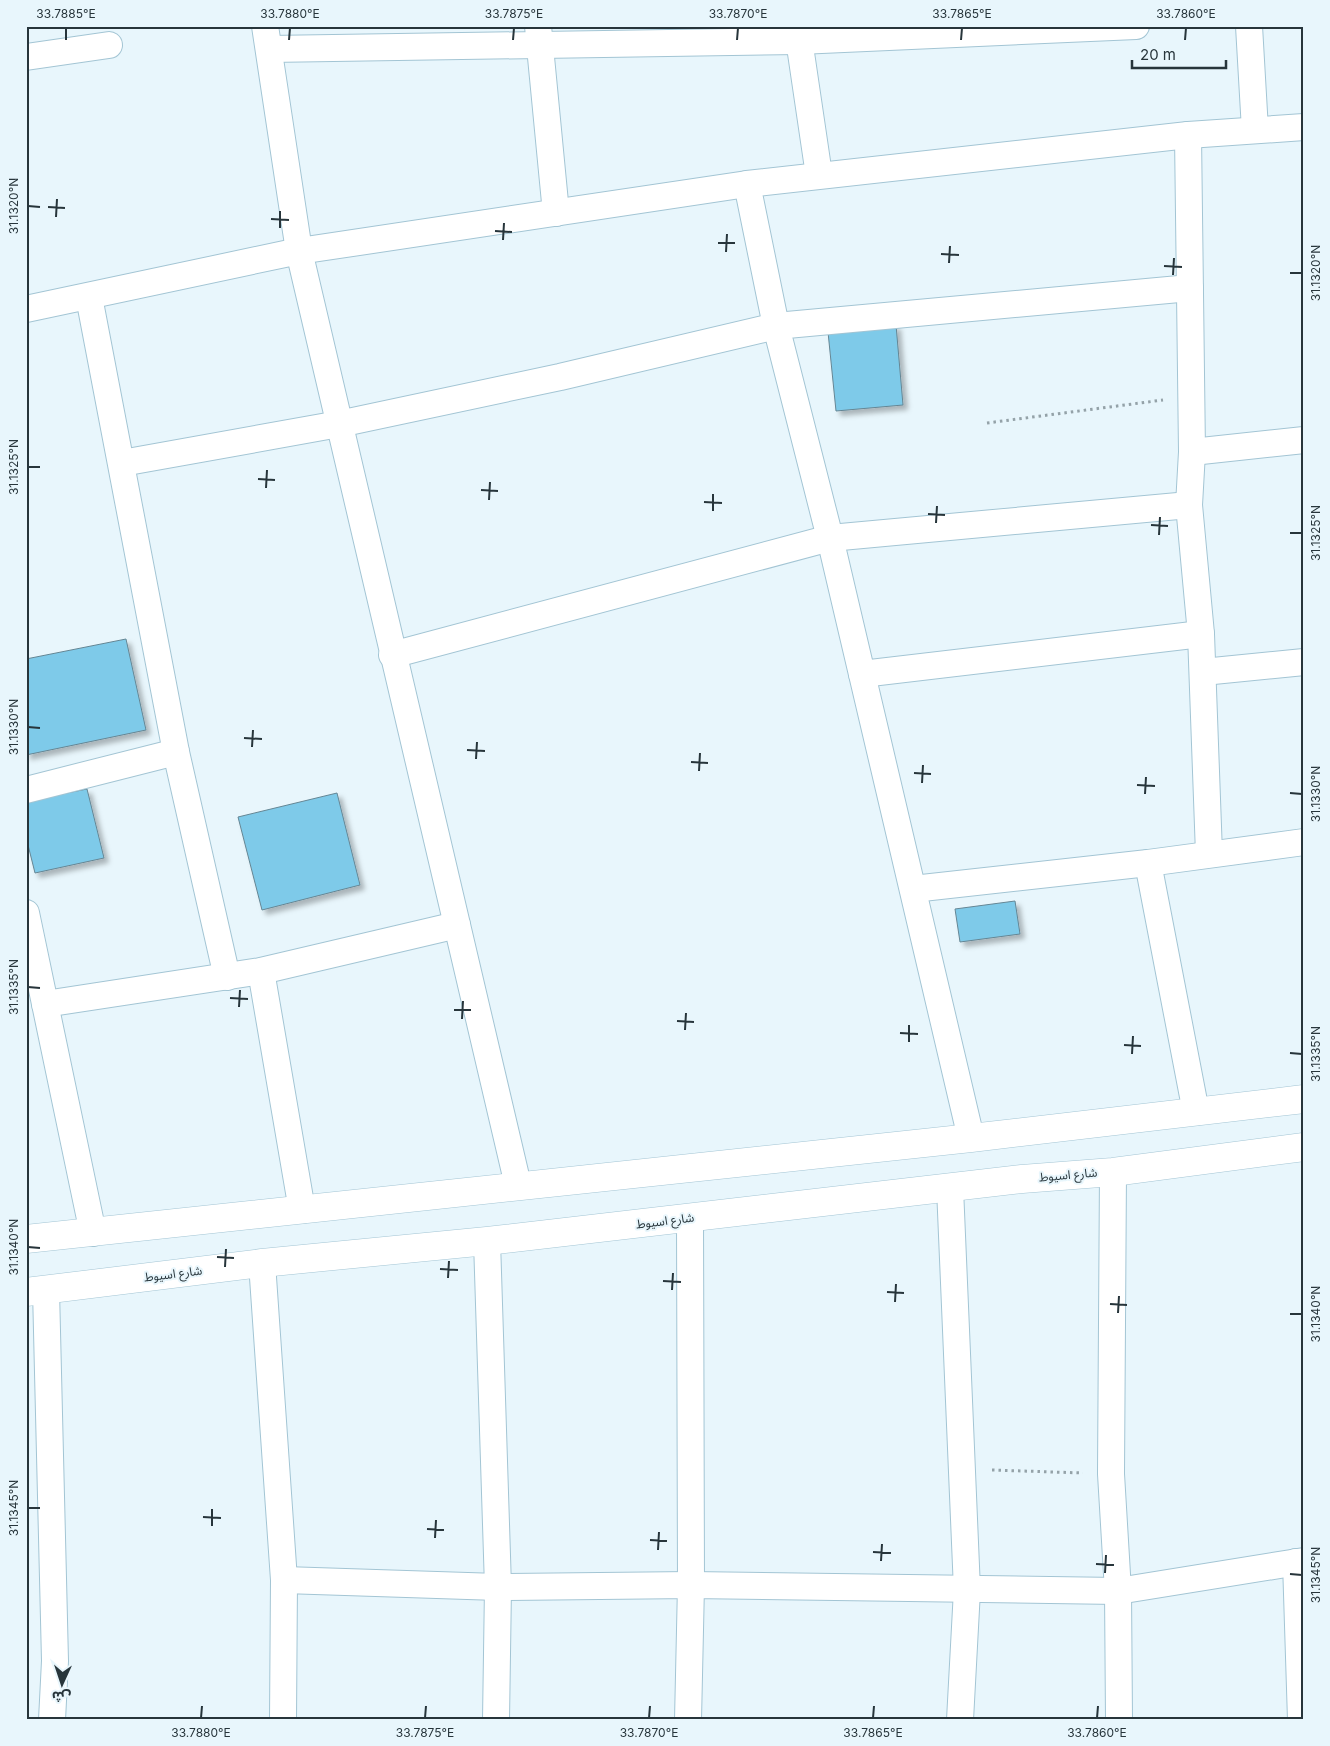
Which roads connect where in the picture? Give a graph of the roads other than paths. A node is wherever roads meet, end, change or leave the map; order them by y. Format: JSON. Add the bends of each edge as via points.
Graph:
{"nodes":[{"id":1,"x":1136,"y":26,"type":"edge"},
{"id":2,"x":1248,"y":26,"type":"edge"},
{"id":3,"x":798,"y":33,"type":"edge"},
{"id":4,"x":538,"y":36,"type":"edge"},
{"id":5,"x":267,"y":38,"type":"edge"},
{"id":6,"x":109,"y":45,"type":"dead end"},
{"id":7,"x":26,"y":56,"type":"edge"},
{"id":8,"x":1304,"y":126,"type":"edge"},
{"id":9,"x":1256,"y":130,"type":"junction"},
{"id":10,"x":1188,"y":136,"type":"junction"},
{"id":11,"x":819,"y":175,"type":"junction"},
{"id":12,"x":747,"y":184,"type":"junction"},
{"id":13,"x":556,"y":213,"type":"junction"},
{"id":14,"x":299,"y":251,"type":"junction"},
{"id":15,"x":1190,"y":288,"type":"junction"},
{"id":16,"x":89,"y":296,"type":"junction"},
{"id":17,"x":26,"y":309,"type":"edge"},
{"id":18,"x":776,"y":326,"type":"junction"},
{"id":19,"x":339,"y":424,"type":"junction"},
{"id":20,"x":1304,"y":440,"type":"edge"},
{"id":21,"x":1192,"y":452,"type":"junction"},
{"id":22,"x":122,"y":463,"type":"junction"},
{"id":23,"x":1189,"y":505,"type":"junction"},
{"id":24,"x":830,"y":538,"type":"junction"},
{"id":25,"x":1201,"y":634,"type":"junction"},
{"id":26,"x":392,"y":656,"type":"junction"},
{"id":27,"x":1304,"y":662,"type":"edge"},
{"id":28,"x":1203,"y":672,"type":"junction"},
{"id":29,"x":862,"y":674,"type":"junction"},
{"id":30,"x":176,"y":752,"type":"junction"},
{"id":31,"x":26,"y":790,"type":"edge"},
{"id":32,"x":1304,"y":842,"type":"edge"},
{"id":33,"x":1209,"y":854,"type":"junction"},
{"id":34,"x":1148,"y":863,"type":"junction"},
{"id":35,"x":914,"y":889,"type":"junction"},
{"id":36,"x":26,"y":913,"type":"edge"},
{"id":37,"x":457,"y":925,"type":"junction"},
{"id":38,"x":261,"y":971,"type":"junction"},
{"id":39,"x":227,"y":977,"type":"junction"},
{"id":40,"x":44,"y":1004,"type":"junction"},
{"id":41,"x":1304,"y":1099,"type":"edge"},
{"id":42,"x":1196,"y":1112,"type":"junction"},
{"id":43,"x":971,"y":1138,"type":"junction"},
{"id":44,"x":1304,"y":1147,"type":"edge"},
{"id":45,"x":1113,"y":1172,"type":"junction"},
{"id":46,"x":518,"y":1185,"type":"junction"},
{"id":47,"x":950,"y":1188,"type":"junction"},
{"id":48,"x":302,"y":1210,"type":"junction"},
{"id":49,"x":690,"y":1218,"type":"junction"},
{"id":50,"x":93,"y":1233,"type":"junction"},
{"id":51,"x":26,"y":1240,"type":"edge"},
{"id":52,"x":487,"y":1241,"type":"junction"},
{"id":53,"x":262,"y":1263,"type":"junction"},
{"id":54,"x":36,"y":1291,"type":"edge"},
{"id":55,"x":1300,"y":1561,"type":"edge"},
{"id":56,"x":284,"y":1580,"type":"junction"},
{"id":57,"x":691,"y":1585,"type":"junction"},
{"id":58,"x":498,"y":1587,"type":"junction"},
{"id":59,"x":967,"y":1590,"type":"junction"},
{"id":60,"x":1118,"y":1591,"type":"junction"},
{"id":61,"x":52,"y":1720,"type":"edge"},
{"id":62,"x":283,"y":1720,"type":"edge"},
{"id":63,"x":496,"y":1720,"type":"edge"},
{"id":64,"x":688,"y":1720,"type":"edge"},
{"id":65,"x":960,"y":1720,"type":"edge"},
{"id":66,"x":1119,"y":1720,"type":"edge"},
{"id":67,"x":1301,"y":1720,"type":"edge"}],
"edges":[{"from":1,"to":3,"type":"street"},
{"from":2,"to":9,"type":"street"},
{"from":3,"to":4,"type":"street"},
{"from":3,"to":11,"type":"street"},
{"from":4,"to":5,"type":"street"},
{"from":4,"to":13,"type":"street"},
{"from":5,"to":14,"type":"street"},
{"from":6,"to":7,"type":"street"},
{"from":8,"to":9,"type":"street"},
{"from":9,"to":10,"type":"street"},
{"from":10,"to":11,"type":"street"},
{"from":10,"to":15,"type":"street"},
{"from":11,"to":12,"type":"street"},
{"from":12,"to":13,"type":"street"},
{"from":12,"to":18,"type":"street"},
{"from":13,"to":14,"type":"street"},
{"from":14,"to":16,"type":"street"},
{"from":14,"to":19,"type":"street"},
{"from":15,"to":18,"type":"street"},
{"from":15,"to":21,"type":"street"},
{"from":16,"to":17,"type":"street"},
{"from":16,"to":22,"type":"street"},
{"from":18,"to":19,"type":"street"},
{"from":18,"to":24,"type":"street"},
{"from":19,"to":22,"type":"street"},
{"from":19,"to":26,"type":"street"},
{"from":20,"to":21,"type":"street"},
{"from":21,"to":23,"type":"street"},
{"from":22,"to":30,"type":"street"},
{"from":23,"to":24,"type":"street"},
{"from":23,"to":25,"type":"street"},
{"from":24,"to":26,"type":"street"},
{"from":24,"to":29,"type":"street"},
{"from":25,"to":28,"type":"street"},
{"from":25,"to":29,"type":"street"},
{"from":26,"to":37,"type":"street"},
{"from":27,"to":28,"type":"street"},
{"from":28,"to":33,"type":"street"},
{"from":29,"to":35,"type":"street"},
{"from":30,"to":31,"type":"street"},
{"from":30,"to":39,"type":"street"},
{"from":32,"to":33,"type":"street"},
{"from":33,"to":34,"type":"street"},
{"from":34,"to":35,"type":"street"},
{"from":34,"to":42,"type":"street"},
{"from":35,"to":43,"type":"street"},
{"from":36,"to":40,"type":"street"},
{"from":37,"to":38,"type":"street"},
{"from":37,"to":46,"type":"street"},
{"from":38,"to":39,"type":"street"},
{"from":38,"to":48,"type":"street"},
{"from":39,"to":40,"type":"street"},
{"from":40,"to":50,"type":"street"},
{"from":41,"to":42,"type":"street"},
{"from":42,"to":43,"type":"street"},
{"from":43,"to":46,"type":"street"},
{"from":44,"to":45,"type":"street","name":"شارع اسيوط"},
{"from":45,"to":47,"type":"street","name":"شارع اسيوط"},
{"from":45,"to":60,"type":"street","via":[[1111,1474]]},
{"from":46,"to":48,"type":"street"},
{"from":47,"to":49,"type":"street","name":"شارع اسيوط"},
{"from":47,"to":59,"type":"street"},
{"from":48,"to":50,"type":"street"},
{"from":49,"to":52,"type":"street","name":"شارع اسيوط"},
{"from":49,"to":57,"type":"street"},
{"from":50,"to":51,"type":"street"},
{"from":52,"to":53,"type":"street","name":"شارع اسيوط"},
{"from":52,"to":58,"type":"street"},
{"from":53,"to":54,"type":"street","name":"شارع اسيوط"},
{"from":53,"to":56,"type":"street"},
{"from":54,"to":61,"type":"street","via":[[55,1651]]},
{"from":55,"to":60,"type":"street"},
{"from":55,"to":67,"type":"street"},
{"from":56,"to":58,"type":"street"},
{"from":56,"to":62,"type":"street"},
{"from":57,"to":58,"type":"street"},
{"from":57,"to":59,"type":"street"},
{"from":57,"to":64,"type":"street"},
{"from":58,"to":63,"type":"street"},
{"from":59,"to":60,"type":"street"},
{"from":59,"to":65,"type":"street"},
{"from":60,"to":66,"type":"street"}]}
